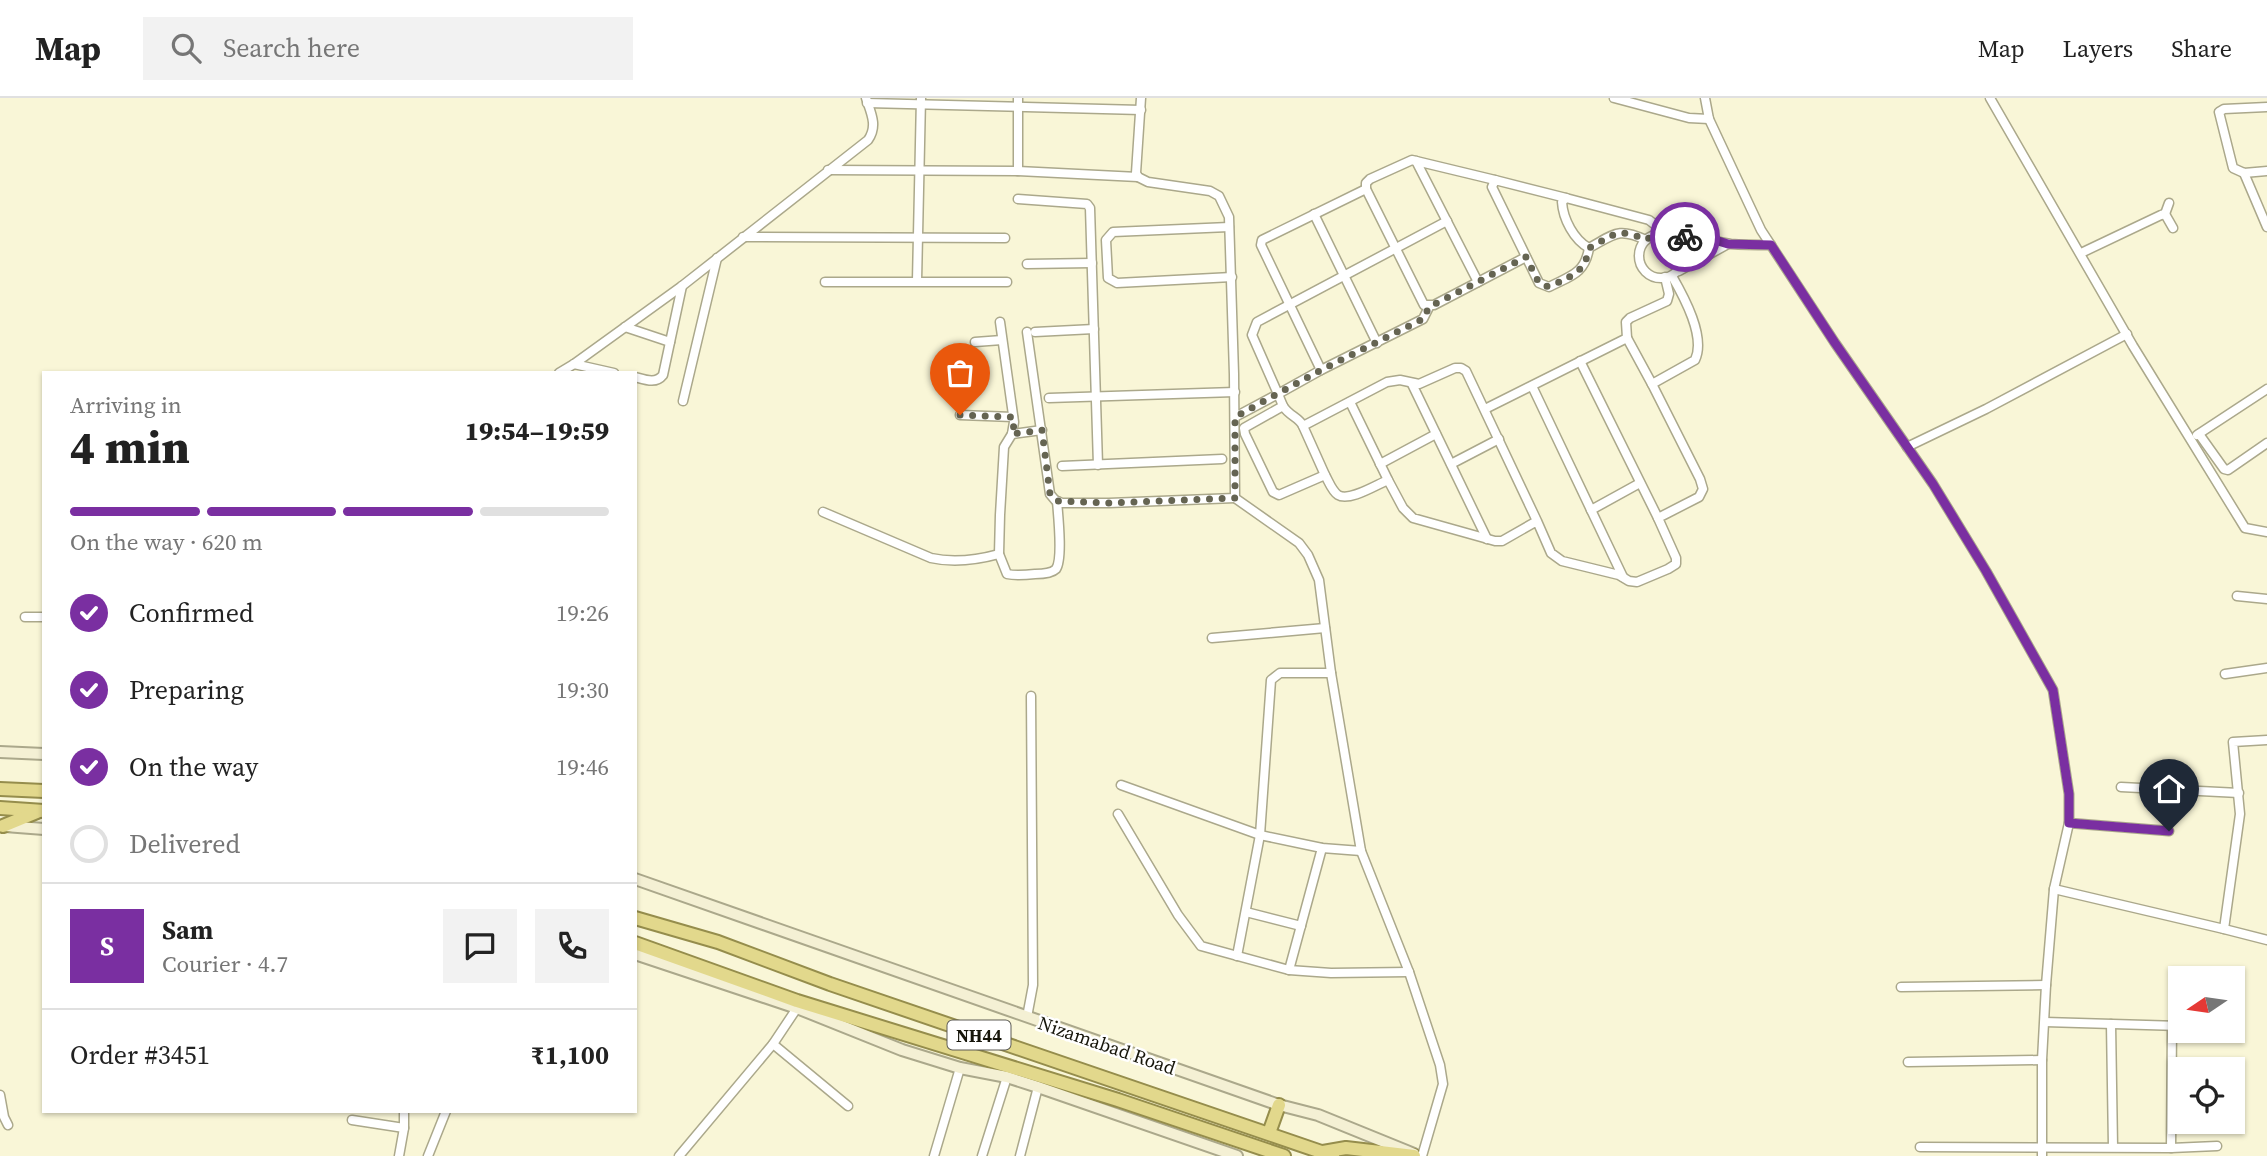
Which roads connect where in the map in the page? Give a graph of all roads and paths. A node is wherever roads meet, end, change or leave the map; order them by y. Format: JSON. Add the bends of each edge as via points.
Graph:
{"nodes":[{"id":1,"x":1141,"y":98,"type":"edge"},
{"id":2,"x":1614,"y":98,"type":"edge"},
{"id":3,"x":1705,"y":98,"type":"edge"},
{"id":4,"x":1990,"y":98,"type":"edge"},
{"id":5,"x":866,"y":101,"type":"edge"},
{"id":6,"x":921,"y":101,"type":"edge"},
{"id":7,"x":1018,"y":102,"type":"edge"},
{"id":8,"x":2267,"y":107,"type":"edge"},
{"id":9,"x":1141,"y":110,"type":"junction"},
{"id":10,"x":1709,"y":119,"type":"junction"},
{"id":11,"x":1416,"y":161,"type":"junction"},
{"id":12,"x":828,"y":170,"type":"junction"},
{"id":13,"x":918,"y":171,"type":"junction"},
{"id":14,"x":1018,"y":171,"type":"junction"},
{"id":15,"x":2267,"y":171,"type":"edge"},
{"id":16,"x":2244,"y":173,"type":"junction"},
{"id":17,"x":1138,"y":177,"type":"junction"},
{"id":18,"x":1495,"y":180,"type":"junction"},
{"id":19,"x":1366,"y":189,"type":"junction"},
{"id":20,"x":1566,"y":198,"type":"junction"},
{"id":21,"x":1018,"y":199,"type":"dead end"},
{"id":22,"x":2169,"y":203,"type":"dead end"},
{"id":23,"x":1314,"y":214,"type":"junction"},
{"id":24,"x":2165,"y":214,"type":"junction"},
{"id":25,"x":1447,"y":221,"type":"junction"},
{"id":26,"x":2267,"y":227,"type":"edge"},
{"id":27,"x":1229,"y":228,"type":"junction"},
{"id":28,"x":2174,"y":228,"type":"dead end"},
{"id":29,"x":743,"y":237,"type":"junction"},
{"id":30,"x":1672,"y":237,"type":"junction"},
{"id":31,"x":918,"y":238,"type":"junction"},
{"id":32,"x":1004,"y":238,"type":"dead end"},
{"id":33,"x":1646,"y":240,"type":"junction"},
{"id":34,"x":1728,"y":244,"type":"junction"},
{"id":35,"x":1771,"y":245,"type":"junction"},
{"id":36,"x":1589,"y":248,"type":"junction"},
{"id":37,"x":1396,"y":249,"type":"junction"},
{"id":38,"x":2081,"y":253,"type":"junction"},
{"id":39,"x":1526,"y":257,"type":"junction"},
{"id":40,"x":717,"y":258,"type":"junction"},
{"id":41,"x":1092,"y":263,"type":"junction"},
{"id":42,"x":1027,"y":264,"type":"dead end"},
{"id":43,"x":1672,"y":275,"type":"junction"},
{"id":44,"x":1232,"y":277,"type":"junction"},
{"id":45,"x":1343,"y":277,"type":"junction"},
{"id":46,"x":917,"y":281,"type":"junction"},
{"id":47,"x":825,"y":282,"type":"dead end"},
{"id":48,"x":1007,"y":282,"type":"dead end"},
{"id":49,"x":1478,"y":282,"type":"junction"},
{"id":50,"x":682,"y":285,"type":"junction"},
{"id":51,"x":1290,"y":305,"type":"junction"},
{"id":52,"x":1429,"y":307,"type":"junction"},
{"id":53,"x":1000,"y":322,"type":"dead end"},
{"id":54,"x":625,"y":327,"type":"junction"},
{"id":55,"x":1094,"y":329,"type":"junction"},
{"id":56,"x":2127,"y":334,"type":"junction"},
{"id":57,"x":1627,"y":338,"type":"junction"},
{"id":58,"x":1002,"y":340,"type":"junction"},
{"id":59,"x":670,"y":342,"type":"junction"},
{"id":60,"x":975,"y":342,"type":"dead end"},
{"id":61,"x":1377,"y":343,"type":"junction"},
{"id":62,"x":1580,"y":361,"type":"junction"},
{"id":63,"x":574,"y":364,"type":"junction"},
{"id":64,"x":1321,"y":370,"type":"junction"},
{"id":65,"x":562,"y":371,"type":"edge"},
{"id":66,"x":605,"y":371,"type":"edge"},
{"id":67,"x":1244,"y":372,"type":"dead end"},
{"id":68,"x":1234,"y":374,"type":"junction"},
{"id":69,"x":637,"y":378,"type":"edge"},
{"id":70,"x":1412,"y":384,"type":"junction"},
{"id":71,"x":1652,"y":384,"type":"junction"},
{"id":72,"x":1531,"y":386,"type":"junction"},
{"id":73,"x":2267,"y":389,"type":"edge"},
{"id":74,"x":1235,"y":392,"type":"junction"},
{"id":75,"x":1278,"y":394,"type":"junction"},
{"id":76,"x":1096,"y":397,"type":"junction"},
{"id":77,"x":1049,"y":398,"type":"dead end"},
{"id":78,"x":683,"y":401,"type":"dead end"},
{"id":79,"x":1350,"y":402,"type":"junction"},
{"id":80,"x":1283,"y":406,"type":"junction"},
{"id":81,"x":1485,"y":409,"type":"junction"},
{"id":82,"x":960,"y":415,"type":"dead end"},
{"id":83,"x":1013,"y":417,"type":"junction"},
{"id":84,"x":1235,"y":417,"type":"junction"},
{"id":85,"x":1303,"y":426,"type":"junction"},
{"id":86,"x":1042,"y":430,"type":"junction"},
{"id":87,"x":1012,"y":434,"type":"junction"},
{"id":88,"x":1436,"y":434,"type":"junction"},
{"id":89,"x":2195,"y":436,"type":"junction"},
{"id":90,"x":1499,"y":439,"type":"junction"},
{"id":91,"x":2267,"y":443,"type":"edge"},
{"id":92,"x":1907,"y":447,"type":"junction"},
{"id":93,"x":1222,"y":459,"type":"dead end"},
{"id":94,"x":1380,"y":464,"type":"junction"},
{"id":95,"x":1451,"y":464,"type":"junction"},
{"id":96,"x":1098,"y":465,"type":"junction"},
{"id":97,"x":1062,"y":466,"type":"dead end"},
{"id":98,"x":1325,"y":475,"type":"junction"},
{"id":99,"x":1388,"y":480,"type":"junction"},
{"id":100,"x":1640,"y":484,"type":"junction"},
{"id":101,"x":1235,"y":498,"type":"junction"},
{"id":102,"x":1057,"y":501,"type":"junction"},
{"id":103,"x":1591,"y":510,"type":"junction"},
{"id":104,"x":823,"y":512,"type":"dead end"},
{"id":105,"x":1658,"y":518,"type":"junction"},
{"id":106,"x":1537,"y":521,"type":"junction"},
{"id":107,"x":2267,"y":531,"type":"edge"},
{"id":108,"x":1487,"y":539,"type":"junction"},
{"id":109,"x":999,"y":554,"type":"junction"},
{"id":110,"x":1623,"y":577,"type":"junction"},
{"id":111,"x":2237,"y":596,"type":"dead end"},
{"id":112,"x":2267,"y":599,"type":"edge"},
{"id":113,"x":24,"y":617,"type":"dead end"},
{"id":114,"x":42,"y":617,"type":"edge"},
{"id":115,"x":1325,"y":628,"type":"junction"},
{"id":116,"x":1212,"y":638,"type":"dead end"},
{"id":117,"x":2267,"y":668,"type":"edge"},
{"id":118,"x":1331,"y":673,"type":"junction"},
{"id":119,"x":2225,"y":674,"type":"dead end"},
{"id":120,"x":1031,"y":696,"type":"dead end"},
{"id":121,"x":2267,"y":740,"type":"edge"},
{"id":122,"x":0,"y":752,"type":"edge"},
{"id":123,"x":42,"y":754,"type":"edge"},
{"id":124,"x":1121,"y":785,"type":"dead end"},
{"id":125,"x":2121,"y":787,"type":"dead end"},
{"id":126,"x":0,"y":789,"type":"edge"},
{"id":127,"x":42,"y":792,"type":"edge"},
{"id":128,"x":2239,"y":793,"type":"junction"},
{"id":129,"x":0,"y":808,"type":"edge"},
{"id":130,"x":42,"y":811,"type":"edge"},
{"id":131,"x":1118,"y":814,"type":"dead end"},
{"id":132,"x":2069,"y":823,"type":"junction"},
{"id":133,"x":2,"y":826,"type":"edge"},
{"id":134,"x":42,"y":829,"type":"edge"},
{"id":135,"x":2169,"y":831,"type":"dead end"},
{"id":136,"x":1260,"y":835,"type":"junction"},
{"id":137,"x":1322,"y":848,"type":"junction"},
{"id":138,"x":1361,"y":851,"type":"junction"},
{"id":139,"x":637,"y":879,"type":"edge"},
{"id":140,"x":2054,"y":889,"type":"junction"},
{"id":141,"x":1245,"y":912,"type":"junction"},
{"id":142,"x":637,"y":919,"type":"edge"},
{"id":143,"x":1301,"y":926,"type":"junction"},
{"id":144,"x":2224,"y":929,"type":"junction"},
{"id":145,"x":2267,"y":940,"type":"edge"},
{"id":146,"x":637,"y":944,"type":"edge"},
{"id":147,"x":637,"y":955,"type":"edge"},
{"id":148,"x":1237,"y":956,"type":"junction"},
{"id":149,"x":1289,"y":970,"type":"junction"},
{"id":150,"x":1409,"y":972,"type":"junction"},
{"id":151,"x":2046,"y":985,"type":"junction"},
{"id":152,"x":1901,"y":986,"type":"dead end"},
{"id":153,"x":799,"y":1005,"type":"junction"},
{"id":154,"x":1027,"y":1017,"type":"junction"},
{"id":155,"x":2045,"y":1022,"type":"junction"},
{"id":156,"x":2111,"y":1024,"type":"junction"},
{"id":157,"x":2168,"y":1026,"type":"edge"},
{"id":158,"x":2175,"y":1043,"type":"edge"},
{"id":159,"x":773,"y":1045,"type":"junction"},
{"id":160,"x":2042,"y":1060,"type":"junction"},
{"id":161,"x":1908,"y":1062,"type":"dead end"},
{"id":162,"x":960,"y":1068,"type":"junction"},
{"id":163,"x":1007,"y":1077,"type":"junction"},
{"id":164,"x":1038,"y":1087,"type":"junction"},
{"id":165,"x":0,"y":1095,"type":"edge"},
{"id":166,"x":1279,"y":1105,"type":"junction"},
{"id":167,"x":848,"y":1107,"type":"dead end"},
{"id":168,"x":404,"y":1113,"type":"edge"},
{"id":169,"x":445,"y":1113,"type":"edge"},
{"id":170,"x":352,"y":1120,"type":"dead end"},
{"id":171,"x":8,"y":1125,"type":"dead end"},
{"id":172,"x":404,"y":1128,"type":"junction"},
{"id":173,"x":1269,"y":1133,"type":"junction"},
{"id":174,"x":2041,"y":1146,"type":"junction"},
{"id":175,"x":2217,"y":1146,"type":"dead end"},
{"id":176,"x":1920,"y":1147,"type":"dead end"},
{"id":177,"x":2113,"y":1147,"type":"junction"},
{"id":178,"x":2171,"y":1147,"type":"junction"},
{"id":179,"x":1328,"y":1154,"type":"edge"},
{"id":180,"x":1278,"y":1155,"type":"edge"},
{"id":181,"x":399,"y":1156,"type":"edge"},
{"id":182,"x":428,"y":1156,"type":"edge"},
{"id":183,"x":679,"y":1156,"type":"edge"},
{"id":184,"x":934,"y":1156,"type":"edge"},
{"id":185,"x":982,"y":1156,"type":"edge"},
{"id":186,"x":1020,"y":1156,"type":"edge"},
{"id":187,"x":1237,"y":1156,"type":"edge"},
{"id":188,"x":1418,"y":1156,"type":"edge"},
{"id":189,"x":2042,"y":1156,"type":"edge"}],
"edges":[{"from":1,"to":9,"type":"street"},
{"from":2,"to":10,"type":"street"},
{"from":3,"to":10,"type":"street"},
{"from":4,"to":38,"type":"street"},
{"from":5,"to":6,"type":"street"},
{"from":5,"to":12,"type":"street","via":[[872,135]]},
{"from":6,"to":7,"type":"street"},
{"from":6,"to":13,"type":"street"},
{"from":7,"to":9,"type":"street"},
{"from":7,"to":14,"type":"street"},
{"from":8,"to":16,"type":"street","via":[[2219,113],[2228,157],[2233,168]]},
{"from":9,"to":17,"type":"street"},
{"from":10,"to":35,"type":"street"},
{"from":11,"to":18,"type":"street"},
{"from":11,"to":19,"type":"street","via":[[1370,179]]},
{"from":11,"to":25,"type":"street"},
{"from":12,"to":13,"type":"street"},
{"from":12,"to":29,"type":"street"},
{"from":13,"to":14,"type":"street"},
{"from":13,"to":31,"type":"street"},
{"from":14,"to":17,"type":"street"},
{"from":15,"to":16,"type":"street"},
{"from":16,"to":26,"type":"street"},
{"from":17,"to":27,"type":"street","via":[[1219,196]]},
{"from":18,"to":20,"type":"street"},
{"from":18,"to":39,"type":"street","via":[[1492,190]]},
{"from":19,"to":23,"type":"street"},
{"from":19,"to":37,"type":"street"},
{"from":20,"to":30,"type":"street","via":[[1648,220]]},
{"from":20,"to":36,"type":"street","via":[[1562,205],[1573,234]]},
{"from":21,"to":41,"type":"street","via":[[1088,205]]},
{"from":22,"to":24,"type":"street"},
{"from":23,"to":45,"type":"street"},
{"from":23,"to":51,"type":"street","via":[[1262,240]]},
{"from":24,"to":28,"type":"street"},
{"from":24,"to":38,"type":"street"},
{"from":25,"to":37,"type":"street"},
{"from":25,"to":49,"type":"street"},
{"from":27,"to":44,"type":"street"},
{"from":27,"to":44,"type":"street","via":[[1113,232],[1106,240],[1108,278],[1117,283]]},
{"from":29,"to":31,"type":"street"},
{"from":29,"to":40,"type":"street"},
{"from":30,"to":33,"type":"street","via":[[1654,235]]},
{"from":30,"to":34,"type":"street","via":[[1702,236]]},
{"from":30,"to":43,"type":"street","via":[[1684,258]]},
{"from":31,"to":32,"type":"street"},
{"from":31,"to":46,"type":"street"},
{"from":33,"to":36,"type":"street","via":[[1617,233]]},
{"from":33,"to":43,"type":"street","via":[[1640,250],[1641,265],[1651,276]]},
{"from":34,"to":35,"type":"street"},
{"from":34,"to":43,"type":"street"},
{"from":35,"to":92,"type":"street"},
{"from":36,"to":39,"type":"street","via":[[1582,269],[1549,287],[1539,283]]},
{"from":37,"to":45,"type":"street"},
{"from":37,"to":52,"type":"street"},
{"from":38,"to":56,"type":"street"},
{"from":39,"to":49,"type":"street"},
{"from":40,"to":50,"type":"street"},
{"from":40,"to":78,"type":"street"},
{"from":41,"to":42,"type":"street"},
{"from":41,"to":55,"type":"street"},
{"from":43,"to":57,"type":"street","via":[[1667,302],[1630,318]]},
{"from":43,"to":71,"type":"street","via":[[1692,315],[1698,354],[1696,360]]},
{"from":44,"to":68,"type":"street"},
{"from":45,"to":51,"type":"street"},
{"from":45,"to":61,"type":"street"},
{"from":46,"to":47,"type":"street"},
{"from":46,"to":48,"type":"street"},
{"from":49,"to":52,"type":"street"},
{"from":50,"to":54,"type":"street"},
{"from":50,"to":59,"type":"street"},
{"from":51,"to":64,"type":"street"},
{"from":51,"to":75,"type":"street","via":[[1257,322],[1251,335]]},
{"from":52,"to":61,"type":"street","via":[[1423,319]]},
{"from":53,"to":58,"type":"street"},
{"from":54,"to":59,"type":"street"},
{"from":54,"to":63,"type":"street"},
{"from":55,"to":76,"type":"street"},
{"from":55,"to":86,"type":"street","via":[[1031,332]]},
{"from":56,"to":89,"type":"street"},
{"from":56,"to":92,"type":"street"},
{"from":57,"to":62,"type":"street"},
{"from":57,"to":71,"type":"street"},
{"from":58,"to":60,"type":"street"},
{"from":58,"to":83,"type":"street"},
{"from":59,"to":69,"type":"street","via":[[659,380]]},
{"from":61,"to":64,"type":"street"},
{"from":62,"to":72,"type":"street"},
{"from":62,"to":100,"type":"street"},
{"from":63,"to":65,"type":"street"},
{"from":63,"to":66,"type":"street"},
{"from":64,"to":75,"type":"street"},
{"from":67,"to":68,"type":"street"},
{"from":68,"to":74,"type":"street"},
{"from":70,"to":79,"type":"street","via":[[1387,382]]},
{"from":70,"to":81,"type":"street","via":[[1461,368]]},
{"from":70,"to":88,"type":"street"},
{"from":71,"to":105,"type":"street","via":[[1703,489],[1699,497]]},
{"from":72,"to":81,"type":"street"},
{"from":72,"to":103,"type":"street"},
{"from":73,"to":89,"type":"street"},
{"from":74,"to":76,"type":"street"},
{"from":74,"to":84,"type":"street"},
{"from":75,"to":80,"type":"street"},
{"from":75,"to":84,"type":"street"},
{"from":76,"to":77,"type":"street"},
{"from":76,"to":96,"type":"street"},
{"from":79,"to":85,"type":"street"},
{"from":79,"to":94,"type":"street"},
{"from":80,"to":85,"type":"street"},
{"from":80,"to":98,"type":"street","via":[[1244,428],[1273,492],[1285,495]]},
{"from":81,"to":90,"type":"street"},
{"from":82,"to":83,"type":"street"},
{"from":83,"to":87,"type":"street"},
{"from":84,"to":101,"type":"street"},
{"from":85,"to":98,"type":"street"},
{"from":86,"to":87,"type":"street"},
{"from":86,"to":102,"type":"street","via":[[1050,494]]},
{"from":87,"to":109,"type":"street","via":[[1004,447]]},
{"from":88,"to":94,"type":"street"},
{"from":88,"to":95,"type":"street"},
{"from":89,"to":91,"type":"street","via":[[2228,470]]},
{"from":89,"to":107,"type":"street","via":[[2245,528]]},
{"from":90,"to":95,"type":"street"},
{"from":90,"to":106,"type":"street"},
{"from":92,"to":132,"type":"street","via":[[1986,571],[2053,690]]},
{"from":93,"to":96,"type":"street"},
{"from":94,"to":99,"type":"street"},
{"from":95,"to":108,"type":"street"},
{"from":96,"to":97,"type":"street"},
{"from":98,"to":99,"type":"street","via":[[1341,498]]},
{"from":99,"to":108,"type":"street","via":[[1413,518]]},
{"from":100,"to":103,"type":"street"},
{"from":100,"to":105,"type":"street"},
{"from":101,"to":102,"type":"street"},
{"from":101,"to":115,"type":"street","via":[[1299,543],[1308,555],[1319,580]]},
{"from":102,"to":109,"type":"street","via":[[1055,570],[1007,574]]},
{"from":103,"to":110,"type":"street"},
{"from":104,"to":109,"type":"street","via":[[931,558],[961,560]]},
{"from":105,"to":110,"type":"street","via":[[1676,564],[1637,582]]},
{"from":106,"to":108,"type":"street","via":[[1502,541]]},
{"from":106,"to":110,"type":"street","via":[[1555,557]]},
{"from":111,"to":112,"type":"street"},
{"from":113,"to":114,"type":"street"},
{"from":115,"to":116,"type":"street"},
{"from":115,"to":118,"type":"street"},
{"from":117,"to":119,"type":"street"},
{"from":118,"to":136,"type":"street","via":[[1280,673],[1271,680]]},
{"from":118,"to":138,"type":"street"},
{"from":120,"to":154,"type":"street","via":[[1033,985]]},
{"from":121,"to":128,"type":"street","via":[[2233,742]]},
{"from":122,"to":123,"type":"main road"},
{"from":124,"to":136,"type":"street"},
{"from":125,"to":128,"type":"street"},
{"from":126,"to":127,"type":"highway"},
{"from":128,"to":144,"type":"street","via":[[2238,838]]},
{"from":129,"to":130,"type":"highway"},
{"from":130,"to":133,"type":"highway"},
{"from":131,"to":148,"type":"street","via":[[1201,946]]},
{"from":132,"to":135,"type":"street"},
{"from":132,"to":140,"type":"street"},
{"from":133,"to":134,"type":"main road"},
{"from":136,"to":137,"type":"street"},
{"from":136,"to":141,"type":"street"},
{"from":137,"to":138,"type":"street"},
{"from":137,"to":143,"type":"street"},
{"from":138,"to":150,"type":"street"},
{"from":139,"to":154,"type":"main road","name":"Nizamabad Road"},
{"from":140,"to":144,"type":"street"},
{"from":140,"to":151,"type":"street"},
{"from":141,"to":143,"type":"street"},
{"from":141,"to":148,"type":"street"},
{"from":142,"to":173,"type":"highway","name":"Nizamabad Road","number":"NH44","via":[[718,942]]},
{"from":143,"to":149,"type":"street"},
{"from":144,"to":145,"type":"street"},
{"from":146,"to":153,"type":"highway","number":"NH44"},
{"from":147,"to":153,"type":"main road"},
{"from":148,"to":149,"type":"street"},
{"from":149,"to":150,"type":"street"},
{"from":150,"to":188,"type":"street","via":[[1443,1084]]},
{"from":151,"to":152,"type":"street"},
{"from":151,"to":155,"type":"street"},
{"from":153,"to":159,"type":"street"},
{"from":153,"to":162,"type":"main road","via":[[902,1050]]},
{"from":153,"to":180,"type":"highway","number":"NH44","via":[[1118,1100]]},
{"from":154,"to":166,"type":"main road","name":"Nizamabad Road"},
{"from":155,"to":156,"type":"street"},
{"from":155,"to":160,"type":"street"},
{"from":156,"to":157,"type":"street"},
{"from":156,"to":177,"type":"street"},
{"from":158,"to":178,"type":"street"},
{"from":159,"to":167,"type":"street"},
{"from":159,"to":183,"type":"street"},
{"from":160,"to":161,"type":"street"},
{"from":160,"to":174,"type":"street"},
{"from":162,"to":163,"type":"main road"},
{"from":162,"to":184,"type":"street"},
{"from":163,"to":164,"type":"main road"},
{"from":163,"to":185,"type":"street"},
{"from":164,"to":186,"type":"street"},
{"from":164,"to":187,"type":"main road"},
{"from":165,"to":171,"type":"street"},
{"from":166,"to":173,"type":"highway"},
{"from":166,"to":188,"type":"main road","name":"Nizamabad Road","via":[[1318,1115]]},
{"from":168,"to":172,"type":"street"},
{"from":169,"to":182,"type":"street"},
{"from":170,"to":172,"type":"street"},
{"from":172,"to":181,"type":"street"},
{"from":173,"to":179,"type":"highway","name":"Nizamabad Road","number":"NH44"},
{"from":174,"to":176,"type":"street"},
{"from":174,"to":177,"type":"street"},
{"from":174,"to":189,"type":"street"},
{"from":175,"to":178,"type":"street"},
{"from":177,"to":178,"type":"street"},
{"from":179,"to":188,"type":"highway","via":[[1346,1148]]}]}
